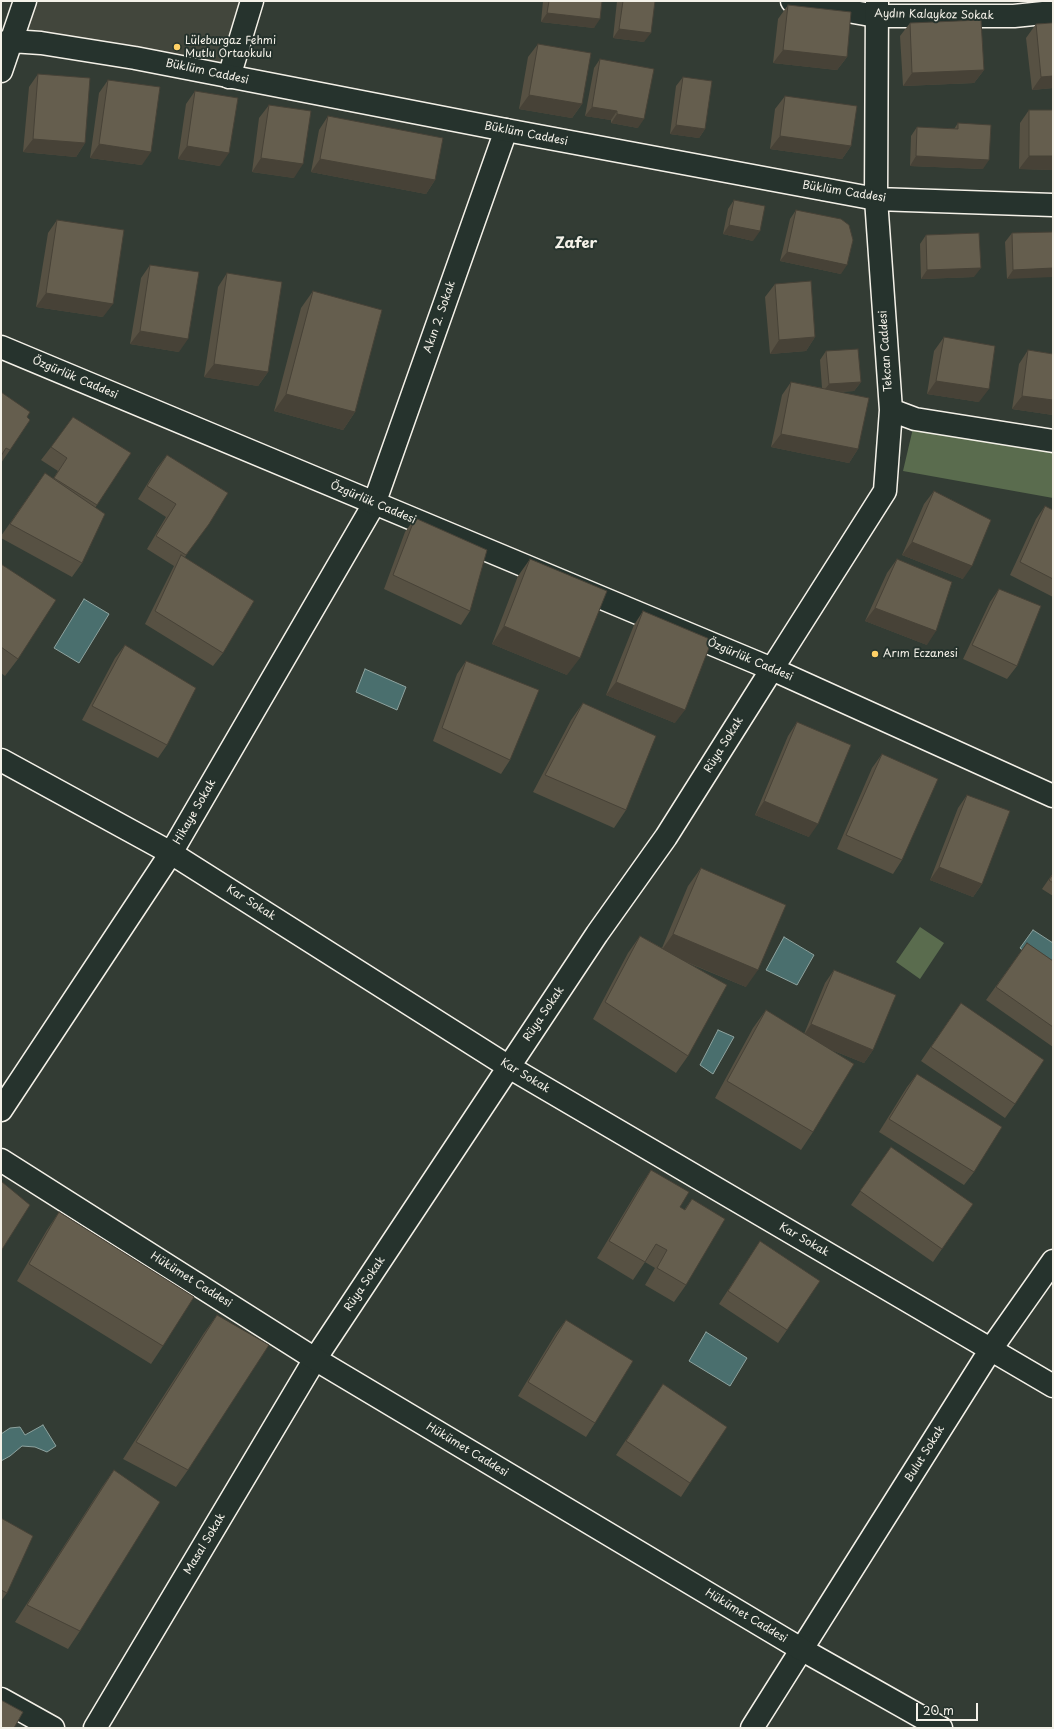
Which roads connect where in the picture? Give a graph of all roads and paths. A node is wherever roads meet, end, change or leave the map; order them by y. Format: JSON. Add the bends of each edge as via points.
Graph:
{"nodes":[{"id":1,"x":25,"y":1,"type":"edge"},
{"id":2,"x":252,"y":1,"type":"edge"},
{"id":3,"x":792,"y":1,"type":"edge"},
{"id":4,"x":877,"y":8,"type":"edge"},
{"id":5,"x":1015,"y":8,"type":"edge"},
{"id":6,"x":1053,"y":12,"type":"edge"},
{"id":7,"x":6,"y":42,"type":"edge"},
{"id":8,"x":1,"y":70,"type":"edge"},
{"id":9,"x":228,"y":77,"type":"junction"},
{"id":10,"x":506,"y":130,"type":"junction"},
{"id":11,"x":876,"y":199,"type":"junction"},
{"id":12,"x":1053,"y":205,"type":"edge"},
{"id":13,"x":1,"y":347,"type":"edge"},
{"id":14,"x":891,"y":410,"type":"junction"},
{"id":15,"x":1053,"y":441,"type":"edge"},
{"id":16,"x":374,"y":504,"type":"junction"},
{"id":17,"x":772,"y":669,"type":"junction"},
{"id":18,"x":1,"y":760,"type":"edge"},
{"id":19,"x":1053,"y":796,"type":"edge"},
{"id":20,"x":171,"y":853,"type":"junction"},
{"id":21,"x":509,"y":1067,"type":"junction"},
{"id":22,"x":1,"y":1110,"type":"edge"},
{"id":23,"x":1,"y":1160,"type":"edge"},
{"id":24,"x":1053,"y":1261,"type":"edge"},
{"id":25,"x":991,"y":1350,"type":"junction"},
{"id":26,"x":315,"y":1359,"type":"junction"},
{"id":27,"x":1053,"y":1386,"type":"edge"},
{"id":28,"x":801,"y":1649,"type":"junction"},
{"id":29,"x":1,"y":1699,"type":"edge"},
{"id":30,"x":53,"y":1728,"type":"edge"},
{"id":31,"x":95,"y":1728,"type":"edge"},
{"id":32,"x":752,"y":1728,"type":"edge"},
{"id":33,"x":941,"y":1728,"type":"edge"}],
"edges":[{"from":1,"to":7,"type":"street"},
{"from":2,"to":9,"type":"street"},
{"from":3,"to":4,"type":"street","name":"Aydın Kalaykoz Sokak"},
{"from":4,"to":5,"type":"street","name":"Aydın Kalaykoz Sokak"},
{"from":4,"to":11,"type":"street","name":"Tekcan Caddesi"},
{"from":5,"to":6,"type":"street","name":"Aydın Kalaykoz Sokak"},
{"from":7,"to":8,"type":"street"},
{"from":7,"to":9,"type":"street","name":"Büklüm Caddesi","via":[[41,43],[135,58]]},
{"from":9,"to":10,"type":"street","name":"Büklüm Caddesi"},
{"from":10,"to":11,"type":"street","name":"Büklüm Caddesi"},
{"from":10,"to":16,"type":"street","name":"Akın 2. Sokak"},
{"from":11,"to":12,"type":"street","name":"Büklüm Caddesi"},
{"from":11,"to":14,"type":"street","name":"Tekcan Caddesi"},
{"from":13,"to":16,"type":"street","name":"Özgürlük Caddesi"},
{"from":14,"to":15,"type":"street","via":[[915,419]]},
{"from":14,"to":17,"type":"street","name":"Tekcan Caddesi","via":[[885,491]]},
{"from":16,"to":17,"type":"street","name":"Özgürlük Caddesi"},
{"from":16,"to":20,"type":"street","name":"Hikaye Sokak"},
{"from":17,"to":19,"type":"street","name":"Özgürlük Caddesi"},
{"from":17,"to":21,"type":"street","name":"Rüya Sokak","via":[[666,837],[597,934]]},
{"from":18,"to":20,"type":"street","name":"Kar Sokak"},
{"from":20,"to":21,"type":"street","name":"Kar Sokak"},
{"from":20,"to":22,"type":"street","name":"Hikaye Sokak"},
{"from":21,"to":25,"type":"street","name":"Kar Sokak"},
{"from":21,"to":26,"type":"street","name":"Rüya Sokak"},
{"from":23,"to":26,"type":"street","name":"Hükümet Caddesi"},
{"from":24,"to":25,"type":"street","name":"Bulut Sokak"},
{"from":25,"to":27,"type":"street","name":"Kar Sokak"},
{"from":25,"to":28,"type":"street","name":"Bulut Sokak"},
{"from":26,"to":28,"type":"street","name":"Hükümet Caddesi"},
{"from":26,"to":31,"type":"street","name":"Masal Sokak"},
{"from":28,"to":32,"type":"street","name":"Bulut Sokak"},
{"from":28,"to":33,"type":"street","name":"Hükümet Caddesi"},
{"from":29,"to":30,"type":"street"}]}
